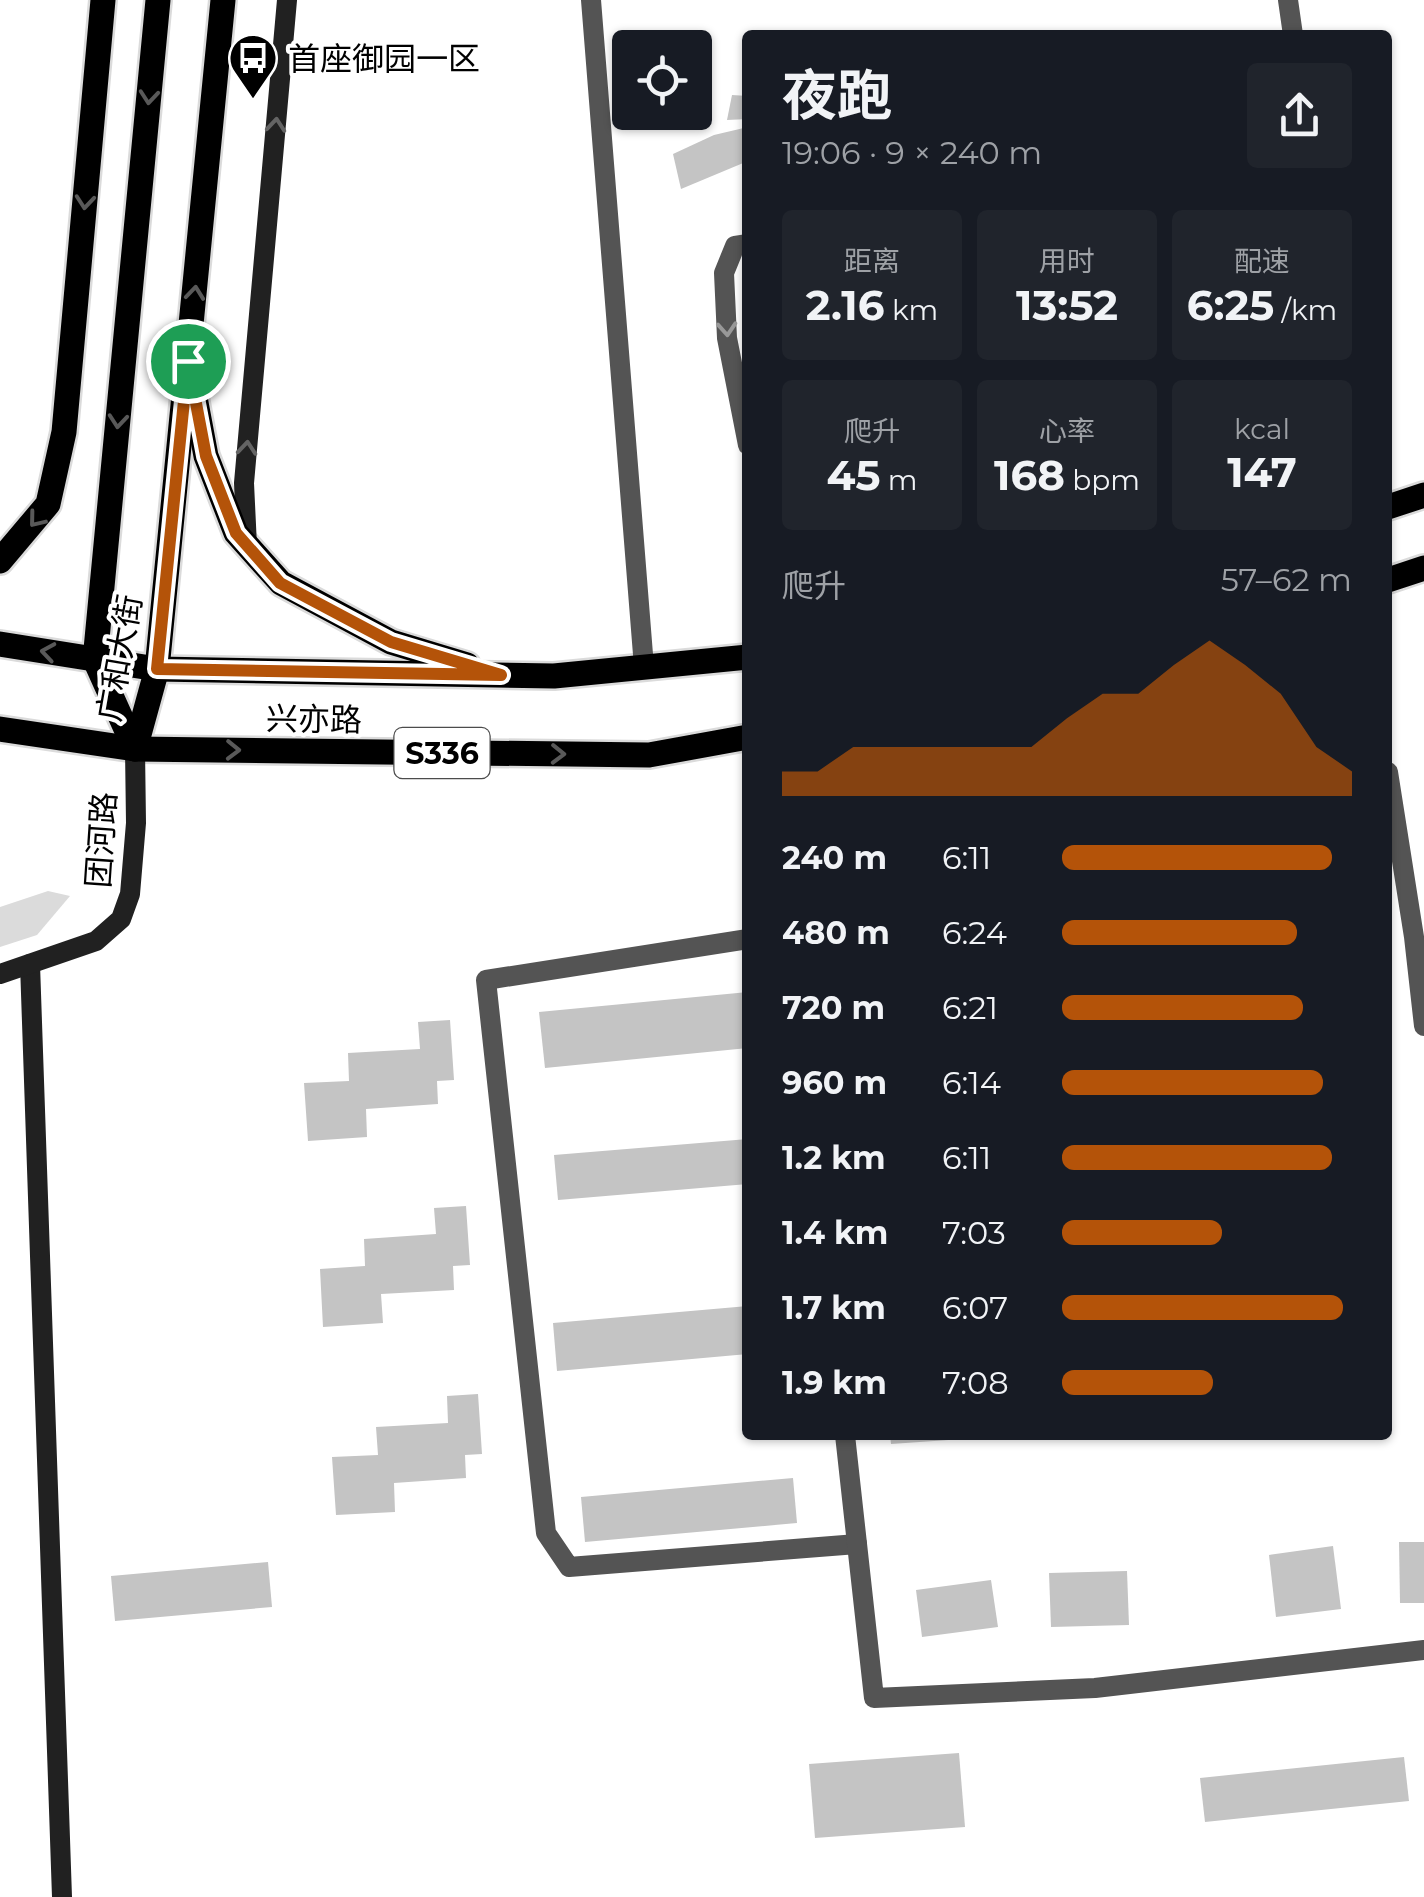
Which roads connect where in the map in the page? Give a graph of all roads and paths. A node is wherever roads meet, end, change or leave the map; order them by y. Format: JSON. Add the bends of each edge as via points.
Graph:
{"nodes":[{"id":1,"x":103,"y":0,"type":"edge"},
{"id":2,"x":158,"y":0,"type":"edge"},
{"id":3,"x":223,"y":0,"type":"edge"},
{"id":4,"x":287,"y":0,"type":"edge"},
{"id":5,"x":591,"y":0,"type":"edge"},
{"id":6,"x":1288,"y":0,"type":"edge"},
{"id":7,"x":1292,"y":30,"type":"edge"},
{"id":8,"x":742,"y":245,"type":"edge"},
{"id":9,"x":188,"y":361,"type":"junction"},
{"id":10,"x":742,"y":420,"type":"edge"},
{"id":11,"x":1424,"y":495,"type":"edge"},
{"id":12,"x":1392,"y":506,"type":"edge"},
{"id":13,"x":247,"y":546,"type":"junction"},
{"id":14,"x":0,"y":561,"type":"edge"},
{"id":15,"x":1424,"y":568,"type":"edge"},
{"id":16,"x":1392,"y":579,"type":"edge"},
{"id":17,"x":0,"y":644,"type":"edge"},
{"id":18,"x":742,"y":658,"type":"edge"},
{"id":19,"x":96,"y":660,"type":"junction"},
{"id":20,"x":644,"y":667,"type":"junction"},
{"id":21,"x":157,"y":669,"type":"junction"},
{"id":22,"x":501,"y":675,"type":"junction"},
{"id":23,"x":0,"y":729,"type":"edge"},
{"id":24,"x":742,"y":738,"type":"edge"},
{"id":25,"x":135,"y":750,"type":"junction"},
{"id":26,"x":1392,"y":797,"type":"edge"},
{"id":27,"x":742,"y":941,"type":"edge"},
{"id":28,"x":30,"y":964,"type":"junction"},
{"id":29,"x":0,"y":974,"type":"edge"},
{"id":30,"x":1424,"y":1026,"type":"edge"},
{"id":31,"x":846,"y":1440,"type":"edge"},
{"id":32,"x":857,"y":1544,"type":"junction"},
{"id":33,"x":1424,"y":1650,"type":"edge"},
{"id":34,"x":62,"y":1897,"type":"edge"}],
"edges":[{"from":1,"to":14,"type":"main road","one_way":true,"via":[[64,432],[48,504]]},
{"from":2,"to":19,"type":"main road","name":"广和大街","one_way":true},
{"from":9,"to":3,"type":"main road","name":"广和大街","one_way":true},
{"from":13,"to":4,"type":"street","one_way":true,"via":[[244,483]]},
{"from":5,"to":20,"type":"street"},
{"from":6,"to":7,"type":"street"},
{"from":8,"to":10,"type":"street","one_way":true,"via":[[735,246],[724,273],[726,338]]},
{"from":9,"to":13,"type":"main road","via":[[206,456]]},
{"from":9,"to":21,"type":"main road","name":"广和大街"},
{"from":11,"to":12,"type":"main road"},
{"from":13,"to":22,"type":"main road","via":[[280,583],[391,642]]},
{"from":15,"to":16,"type":"main road"},
{"from":19,"to":17,"type":"main road","name":"兴亦路","one_way":true},
{"from":18,"to":20,"type":"main road","name":"兴亦路"},
{"from":19,"to":21,"type":"main road","name":"兴亦路"},
{"from":19,"to":25,"type":"main road","name":"广和大街"},
{"from":20,"to":22,"type":"main road","name":"兴亦路"},
{"from":21,"to":22,"type":"main road","name":"兴亦路"},
{"from":21,"to":25,"type":"main road","name":"广和大街"},
{"from":23,"to":25,"type":"main road","name":"兴亦路","number":"S336"},
{"from":25,"to":24,"type":"main road","name":"兴亦路","number":"S336","one_way":true,"via":[[648,755]]},
{"from":25,"to":28,"type":"street","name":"团河路","via":[[136,822],[130,894],[121,919],[96,941]]},
{"from":26,"to":30,"type":"street"},
{"from":27,"to":32,"type":"street","via":[[486,980],[546,1532],[568,1567]]},
{"from":28,"to":29,"type":"street","name":"团河路"},
{"from":28,"to":34,"type":"street"},
{"from":31,"to":32,"type":"street"},
{"from":32,"to":33,"type":"street","via":[[874,1698],[1095,1688]]}]}
